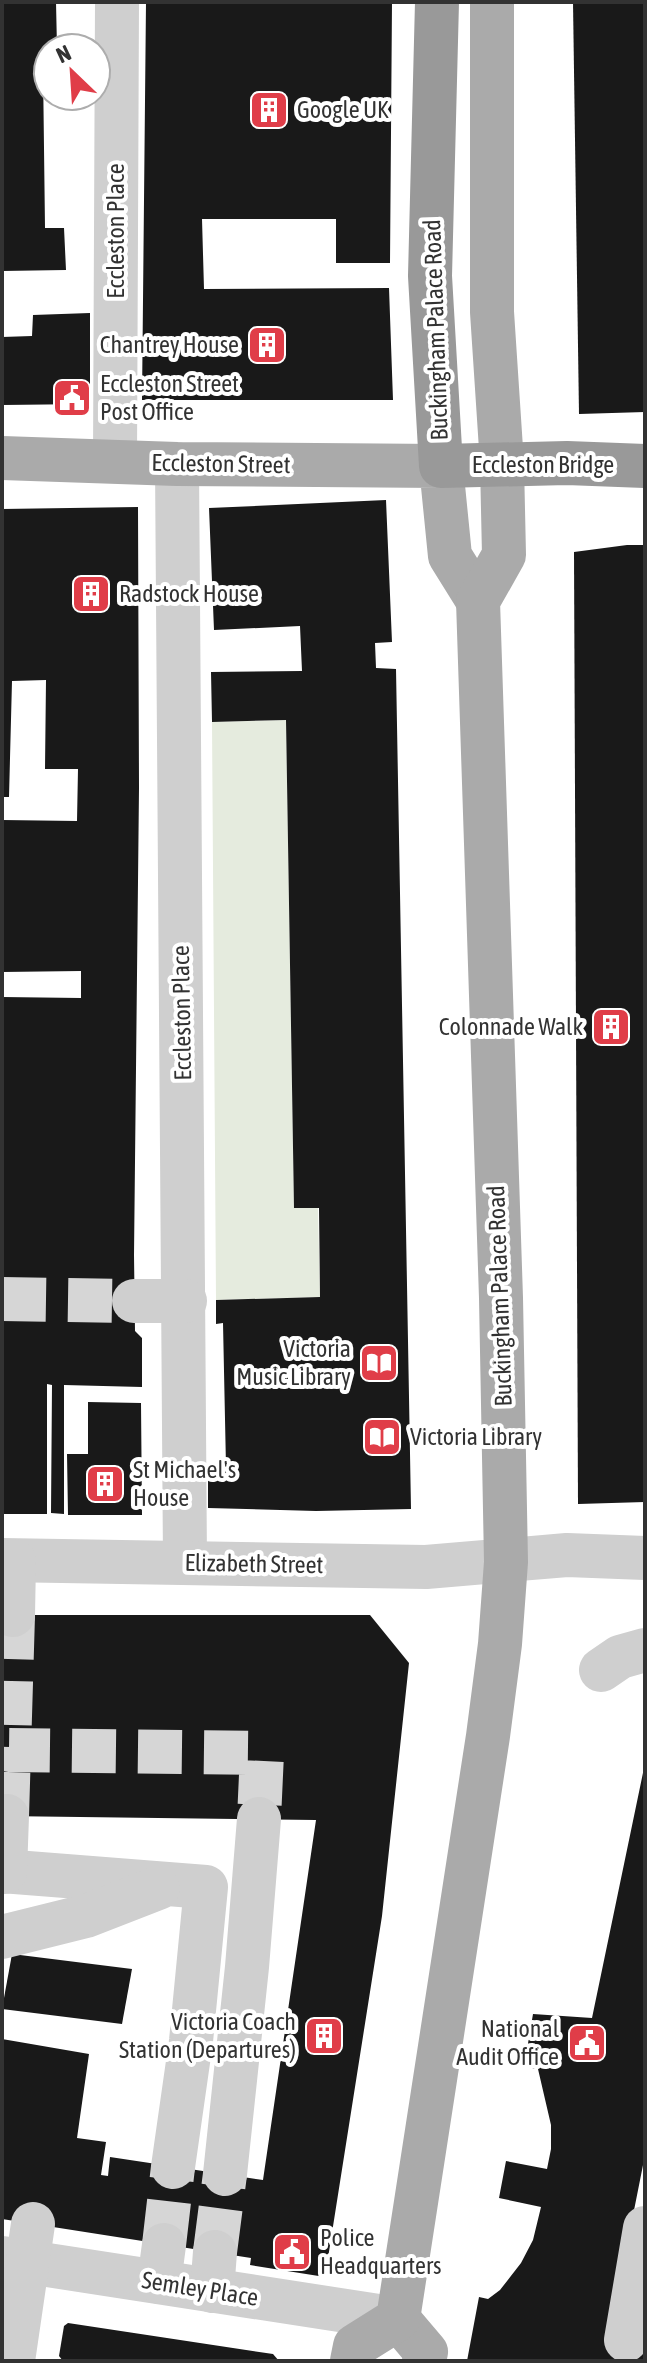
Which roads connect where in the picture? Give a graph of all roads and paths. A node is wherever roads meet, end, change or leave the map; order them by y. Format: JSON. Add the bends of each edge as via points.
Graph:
{"nodes":[{"id":1,"x":117,"y":2,"type":"edge"},
{"id":2,"x":437,"y":2,"type":"edge"},
{"id":3,"x":492,"y":2,"type":"edge"},
{"id":4,"x":2,"y":458,"type":"edge"},
{"id":5,"x":115,"y":460,"type":"junction"},
{"id":6,"x":177,"y":464,"type":"junction"},
{"id":7,"x":502,"y":464,"type":"junction"},
{"id":8,"x":441,"y":466,"type":"junction"},
{"id":9,"x":645,"y":466,"type":"edge"},
{"id":10,"x":478,"y":601,"type":"junction"},
{"id":11,"x":134,"y":1301,"type":"tunnel mouth"},
{"id":12,"x":185,"y":1301,"type":"junction"},
{"id":13,"x":645,"y":1558,"type":"edge"},
{"id":14,"x":8,"y":1561,"type":"edge"},
{"id":15,"x":506,"y":1562,"type":"junction"},
{"id":16,"x":185,"y":1563,"type":"junction"},
{"id":17,"x":13,"y":1615,"type":"tunnel mouth"},
{"id":18,"x":645,"y":1650,"type":"edge"},
{"id":19,"x":601,"y":1670,"type":"dead end"},
{"id":20,"x":7,"y":1816,"type":"dead end"},
{"id":21,"x":259,"y":1819,"type":"tunnel mouth"},
{"id":22,"x":3,"y":1872,"type":"edge"},
{"id":23,"x":167,"y":1885,"type":"junction"},
{"id":24,"x":2,"y":1937,"type":"edge"},
{"id":25,"x":173,"y":2167,"type":"tunnel mouth"},
{"id":26,"x":225,"y":2174,"type":"tunnel mouth"},
{"id":27,"x":645,"y":2228,"type":"edge"},
{"id":28,"x":21,"y":2248,"type":"edge"},
{"id":29,"x":398,"y":2319,"type":"junction"},
{"id":30,"x":626,"y":2340,"type":"dead end"},
{"id":31,"x":13,"y":2361,"type":"edge"},
{"id":32,"x":352,"y":2361,"type":"edge"},
{"id":33,"x":424,"y":2361,"type":"edge"}],
"edges":[{"from":1,"to":5,"type":"street","name":"Eccleston Place"},
{"from":2,"to":8,"type":"highway","name":"Buckingham Palace Road","via":[[430,289]]},
{"from":3,"to":7,"type":"main road","via":[[492,312]]},
{"from":4,"to":5,"type":"main road","name":"Eccleston Street"},
{"from":5,"to":6,"type":"main road","name":"Eccleston Street"},
{"from":6,"to":8,"type":"main road","name":"Eccleston Street"},
{"from":6,"to":12,"type":"street","name":"Eccleston Place"},
{"from":7,"to":8,"type":"highway","name":"Eccleston Bridge"},
{"from":7,"to":9,"type":"highway","name":"Eccleston Bridge"},
{"from":7,"to":10,"type":"main road","via":[[504,555]]},
{"from":8,"to":10,"type":"main road","name":"Buckingham Palace Road","via":[[450,556]]},
{"from":10,"to":15,"type":"main road","name":"Buckingham Palace Road"},
{"from":11,"to":12,"type":"street"},
{"from":12,"to":16,"type":"street","name":"Eccleston Place"},
{"from":13,"to":15,"type":"street","name":"Elizabeth Street","via":[[567,1555]]},
{"from":14,"to":16,"type":"street","name":"Elizabeth Street"},
{"from":14,"to":17,"type":"street"},
{"from":15,"to":16,"type":"street","name":"Elizabeth Street","via":[[426,1567]]},
{"from":15,"to":29,"type":"main road","name":"Buckingham Palace Road","via":[[488,1736]]},
{"from":18,"to":19,"type":"street"},
{"from":20,"to":22,"type":"street"},
{"from":21,"to":26,"type":"street"},
{"from":22,"to":23,"type":"street"},
{"from":23,"to":24,"type":"street","via":[[86,1916]]},
{"from":23,"to":25,"type":"street","via":[[206,1887]]},
{"from":27,"to":30,"type":"street"},
{"from":28,"to":29,"type":"street","name":"Semley Place","via":[[213,2272]]},
{"from":28,"to":31,"type":"street"},
{"from":29,"to":32,"type":"main road","via":[[355,2346]]},
{"from":29,"to":33,"type":"main road","via":[[426,2352]]}]}
